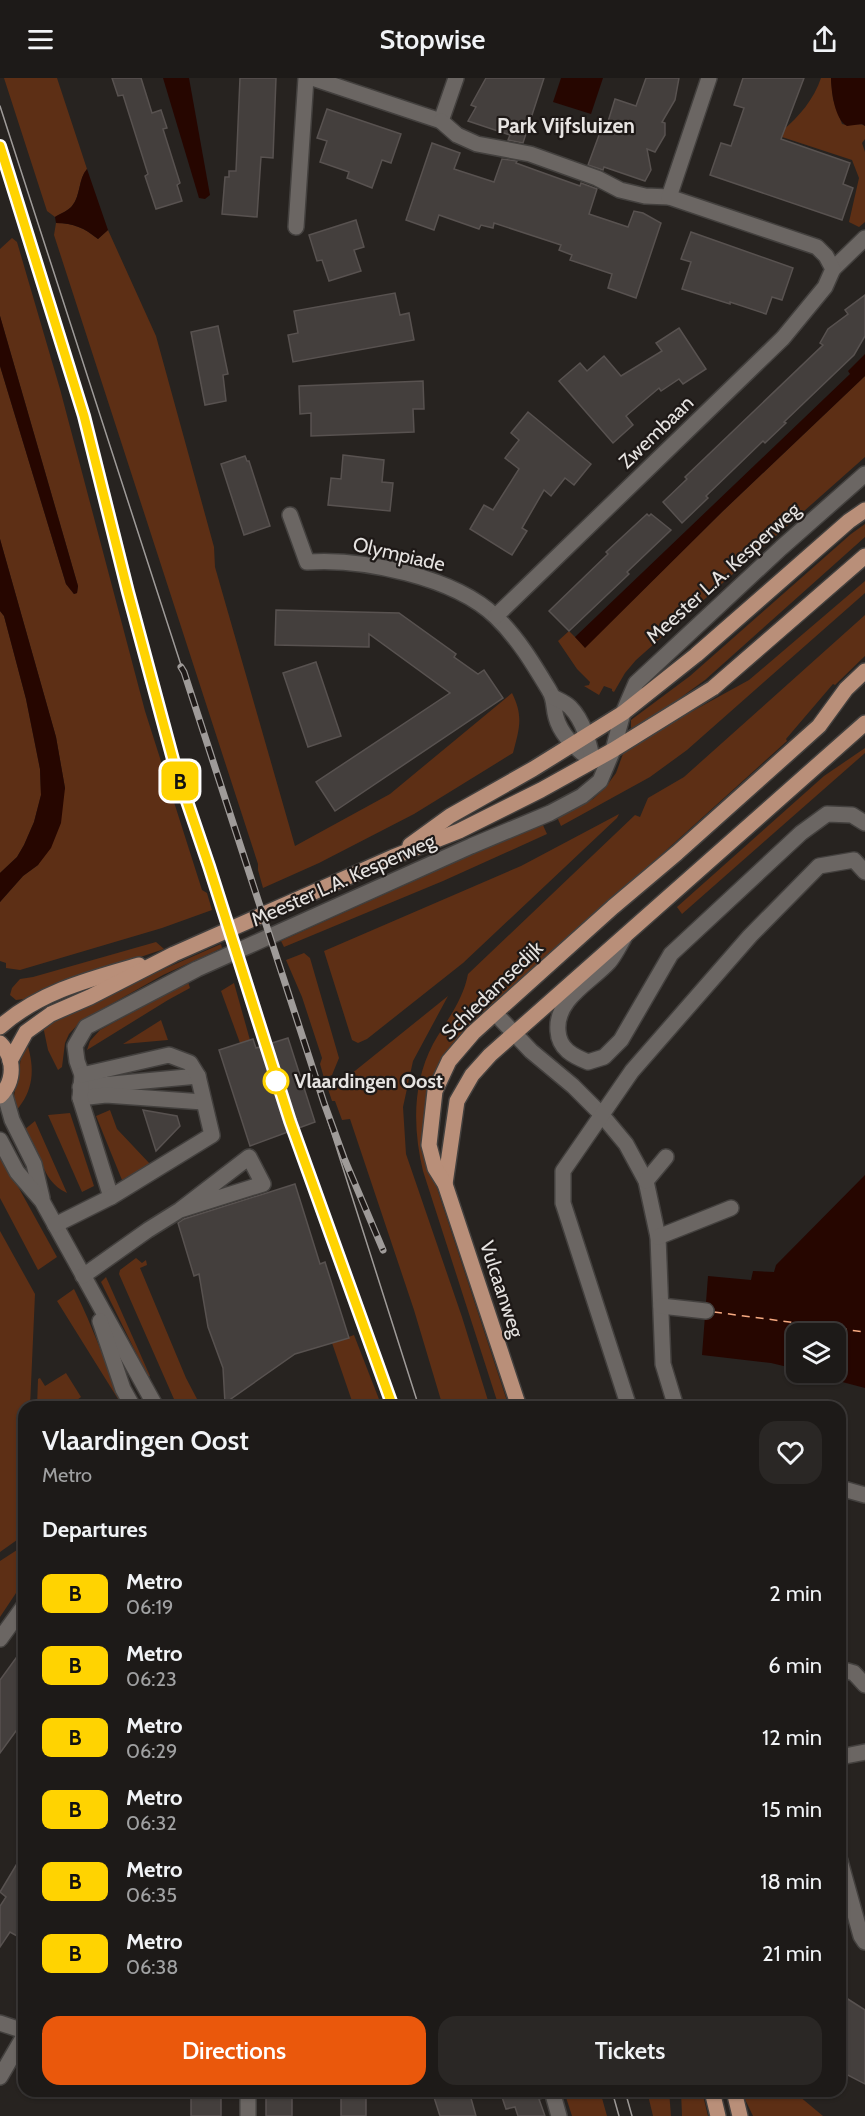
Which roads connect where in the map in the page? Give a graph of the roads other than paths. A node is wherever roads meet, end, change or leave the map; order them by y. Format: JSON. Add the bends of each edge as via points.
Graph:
{"nodes":[{"id":1,"x":306,"y":78,"type":"edge"},
{"id":2,"x":312,"y":78,"type":"edge"},
{"id":3,"x":456,"y":78,"type":"edge"},
{"id":4,"x":709,"y":78,"type":"edge"},
{"id":5,"x":441,"y":122,"type":"junction"},
{"id":6,"x":669,"y":197,"type":"junction"},
{"id":7,"x":296,"y":227,"type":"dead end"},
{"id":8,"x":865,"y":238,"type":"edge"},
{"id":9,"x":833,"y":269,"type":"junction"},
{"id":10,"x":865,"y":474,"type":"edge"},
{"id":11,"x":865,"y":510,"type":"edge"},
{"id":12,"x":290,"y":515,"type":"dead end"},
{"id":13,"x":865,"y":556,"type":"edge"},
{"id":14,"x":496,"y":616,"type":"junction"},
{"id":15,"x":865,"y":671,"type":"edge"},
{"id":16,"x":553,"y":697,"type":"junction"},
{"id":17,"x":623,"y":713,"type":"junction"},
{"id":18,"x":865,"y":723,"type":"edge"},
{"id":19,"x":588,"y":736,"type":"junction"},
{"id":20,"x":572,"y":745,"type":"junction"},
{"id":21,"x":613,"y":750,"type":"junction"},
{"id":22,"x":593,"y":761,"type":"junction"},
{"id":23,"x":865,"y":823,"type":"edge"},
{"id":24,"x":393,"y":857,"type":"junction"},
{"id":25,"x":865,"y":872,"type":"edge"},
{"id":26,"x":627,"y":932,"type":"junction"},
{"id":27,"x":174,"y":954,"type":"junction"},
{"id":28,"x":495,"y":1013,"type":"junction"},
{"id":29,"x":0,"y":1027,"type":"edge"},
{"id":30,"x":513,"y":1033,"type":"junction"},
{"id":31,"x":0,"y":1043,"type":"edge"},
{"id":32,"x":10,"y":1060,"type":"junction"},
{"id":33,"x":198,"y":1076,"type":"junction"},
{"id":34,"x":81,"y":1086,"type":"junction"},
{"id":35,"x":2,"y":1094,"type":"edge"},
{"id":36,"x":203,"y":1102,"type":"junction"},
{"id":37,"x":601,"y":1114,"type":"junction"},
{"id":38,"x":0,"y":1140,"type":"edge"},
{"id":39,"x":666,"y":1157,"type":"dead end"},
{"id":40,"x":646,"y":1181,"type":"junction"},
{"id":41,"x":445,"y":1184,"type":"junction"},
{"id":42,"x":111,"y":1197,"type":"junction"},
{"id":43,"x":42,"y":1201,"type":"junction"},
{"id":44,"x":731,"y":1208,"type":"dead end"},
{"id":45,"x":180,"y":1210,"type":"junction"},
{"id":46,"x":55,"y":1225,"type":"junction"},
{"id":47,"x":658,"y":1237,"type":"junction"},
{"id":48,"x":86,"y":1281,"type":"junction"},
{"id":49,"x":661,"y":1306,"type":"junction"},
{"id":50,"x":706,"y":1311,"type":"dead end"},
{"id":51,"x":130,"y":1401,"type":"edge"},
{"id":52,"x":153,"y":1401,"type":"edge"},
{"id":53,"x":517,"y":1401,"type":"edge"},
{"id":54,"x":627,"y":1401,"type":"edge"},
{"id":55,"x":674,"y":1401,"type":"edge"},
{"id":56,"x":846,"y":1490,"type":"edge"},
{"id":57,"x":865,"y":1495,"type":"edge"},
{"id":58,"x":18,"y":1614,"type":"edge"},
{"id":59,"x":0,"y":1639,"type":"edge"},
{"id":60,"x":846,"y":1671,"type":"edge"},
{"id":61,"x":865,"y":1684,"type":"edge"},
{"id":62,"x":865,"y":1752,"type":"edge"},
{"id":63,"x":846,"y":1756,"type":"edge"},
{"id":64,"x":846,"y":1882,"type":"edge"},
{"id":65,"x":865,"y":1942,"type":"edge"},
{"id":66,"x":0,"y":2023,"type":"edge"},
{"id":67,"x":18,"y":2029,"type":"edge"},
{"id":68,"x":18,"y":2046,"type":"edge"},
{"id":69,"x":0,"y":2077,"type":"edge"},
{"id":70,"x":248,"y":2097,"type":"edge"},
{"id":71,"x":554,"y":2097,"type":"edge"},
{"id":72,"x":713,"y":2097,"type":"edge"},
{"id":73,"x":735,"y":2097,"type":"edge"},
{"id":74,"x":248,"y":2116,"type":"edge"},
{"id":75,"x":559,"y":2116,"type":"edge"},
{"id":76,"x":718,"y":2116,"type":"edge"},
{"id":77,"x":740,"y":2116,"type":"edge"}],
"edges":[{"from":1,"to":7,"type":"street"},
{"from":2,"to":5,"type":"street"},
{"from":3,"to":5,"type":"street"},
{"from":4,"to":6,"type":"street"},
{"from":5,"to":6,"type":"street","via":[[477,144],[530,154],[620,190]]},
{"from":6,"to":9,"type":"street","via":[[817,247]]},
{"from":8,"to":9,"type":"street","name":"Zwembaan"},
{"from":9,"to":14,"type":"street","name":"Zwembaan","via":[[825,287],[783,338]]},
{"from":10,"to":17,"type":"street","name":"Meester L.A. Kesperweg","via":[[658,660],[636,683]]},
{"from":11,"to":17,"type":"main road","name":"Meester L.A. Kesperweg"},
{"from":12,"to":14,"type":"street","name":"Olympiade","via":[[307,562],[329,560],[385,568],[440,583]]},
{"from":13,"to":21,"type":"main road","name":"Meester L.A. Kesperweg","via":[[713,688]]},
{"from":14,"to":16,"type":"street","name":"Olympiade","via":[[526,652]]},
{"from":15,"to":28,"type":"main road","name":"Schiedamsedijk","via":[[846,689],[819,726]]},
{"from":16,"to":19,"type":"street","name":"Olympiade","via":[[570,707]]},
{"from":16,"to":20,"type":"street","name":"Olympiade","via":[[556,718]]},
{"from":17,"to":19,"type":"main road","name":"Meester L.A. Kesperweg"},
{"from":17,"to":21,"type":"street","name":"Meester L.A. Kesperweg"},
{"from":18,"to":26,"type":"main road"},
{"from":19,"to":20,"type":"main road","name":"Meester L.A. Kesperweg"},
{"from":19,"to":22,"type":"street","name":"Olympiade"},
{"from":20,"to":22,"type":"street","name":"Olympiade"},
{"from":20,"to":24,"type":"main road","name":"Meester L.A. Kesperweg","via":[[450,816]]},
{"from":21,"to":22,"type":"main road","name":"Meester L.A. Kesperweg"},
{"from":21,"to":34,"type":"street","name":"Meester L.A. Kesperweg","via":[[600,781],[566,805],[197,969],[86,1027],[75,1046]]},
{"from":22,"to":24,"type":"main road","name":"Meester L.A. Kesperweg","via":[[459,831]]},
{"from":23,"to":26,"type":"street","via":[[852,815],[827,814],[801,833],[671,954],[621,1040],[604,1058],[588,1062],[572,1055],[559,1042],[562,1009],[611,960]]},
{"from":24,"to":27,"type":"main road","name":"Meester L.A. Kesperweg"},
{"from":25,"to":37,"type":"street","via":[[854,860],[819,866],[742,945],[632,1071]]},
{"from":26,"to":30,"type":"main road"},
{"from":27,"to":29,"type":"main road","name":"Meester L.A. Kesperweg","via":[[42,997]]},
{"from":27,"to":32,"type":"main road","name":"Meester L.A. Kesperweg","via":[[51,1014],[26,1032]]},
{"from":28,"to":30,"type":"street"},
{"from":28,"to":41,"type":"main road","name":"Schiedamsedijk","via":[[449,1061],[435,1091],[429,1145],[435,1168]]},
{"from":30,"to":37,"type":"street"},
{"from":30,"to":41,"type":"main road","via":[[472,1075],[457,1101]]},
{"from":31,"to":32,"type":"main road"},
{"from":32,"to":35,"type":"main road","via":[[10,1077]]},
{"from":33,"to":34,"type":"street"},
{"from":33,"to":34,"type":"street","via":[[190,1063],[170,1055]]},
{"from":33,"to":36,"type":"street"},
{"from":34,"to":36,"type":"street","via":[[106,1095]]},
{"from":34,"to":42,"type":"street","name":"Meester L.A. Kesperweg"},
{"from":35,"to":43,"type":"street","via":[[34,1164]]},
{"from":36,"to":42,"type":"street","via":[[212,1135]]},
{"from":37,"to":40,"type":"street","via":[[626,1144]]},
{"from":37,"to":54,"type":"street","via":[[563,1171],[563,1203]]},
{"from":38,"to":43,"type":"street","via":[[17,1172]]},
{"from":39,"to":40,"type":"street"},
{"from":40,"to":47,"type":"street"},
{"from":41,"to":53,"type":"main road","name":"Vulcaanweg"},
{"from":42,"to":46,"type":"street"},
{"from":43,"to":46,"type":"street"},
{"from":44,"to":47,"type":"street"},
{"from":45,"to":45,"type":"street","via":[[263,1184],[249,1156]]},
{"from":45,"to":48,"type":"street"},
{"from":46,"to":48,"type":"street"},
{"from":47,"to":49,"type":"street"},
{"from":48,"to":51,"type":"street"},
{"from":48,"to":52,"type":"street"},
{"from":49,"to":50,"type":"street"},
{"from":49,"to":55,"type":"street","via":[[663,1364]]},
{"from":56,"to":57,"type":"street"},
{"from":58,"to":59,"type":"street"},
{"from":60,"to":61,"type":"street"},
{"from":62,"to":63,"type":"street"},
{"from":64,"to":65,"type":"street"},
{"from":66,"to":67,"type":"street"},
{"from":68,"to":69,"type":"street"},
{"from":70,"to":74,"type":"street"},
{"from":71,"to":75,"type":"street"},
{"from":72,"to":76,"type":"main road"},
{"from":73,"to":77,"type":"main road"}]}
